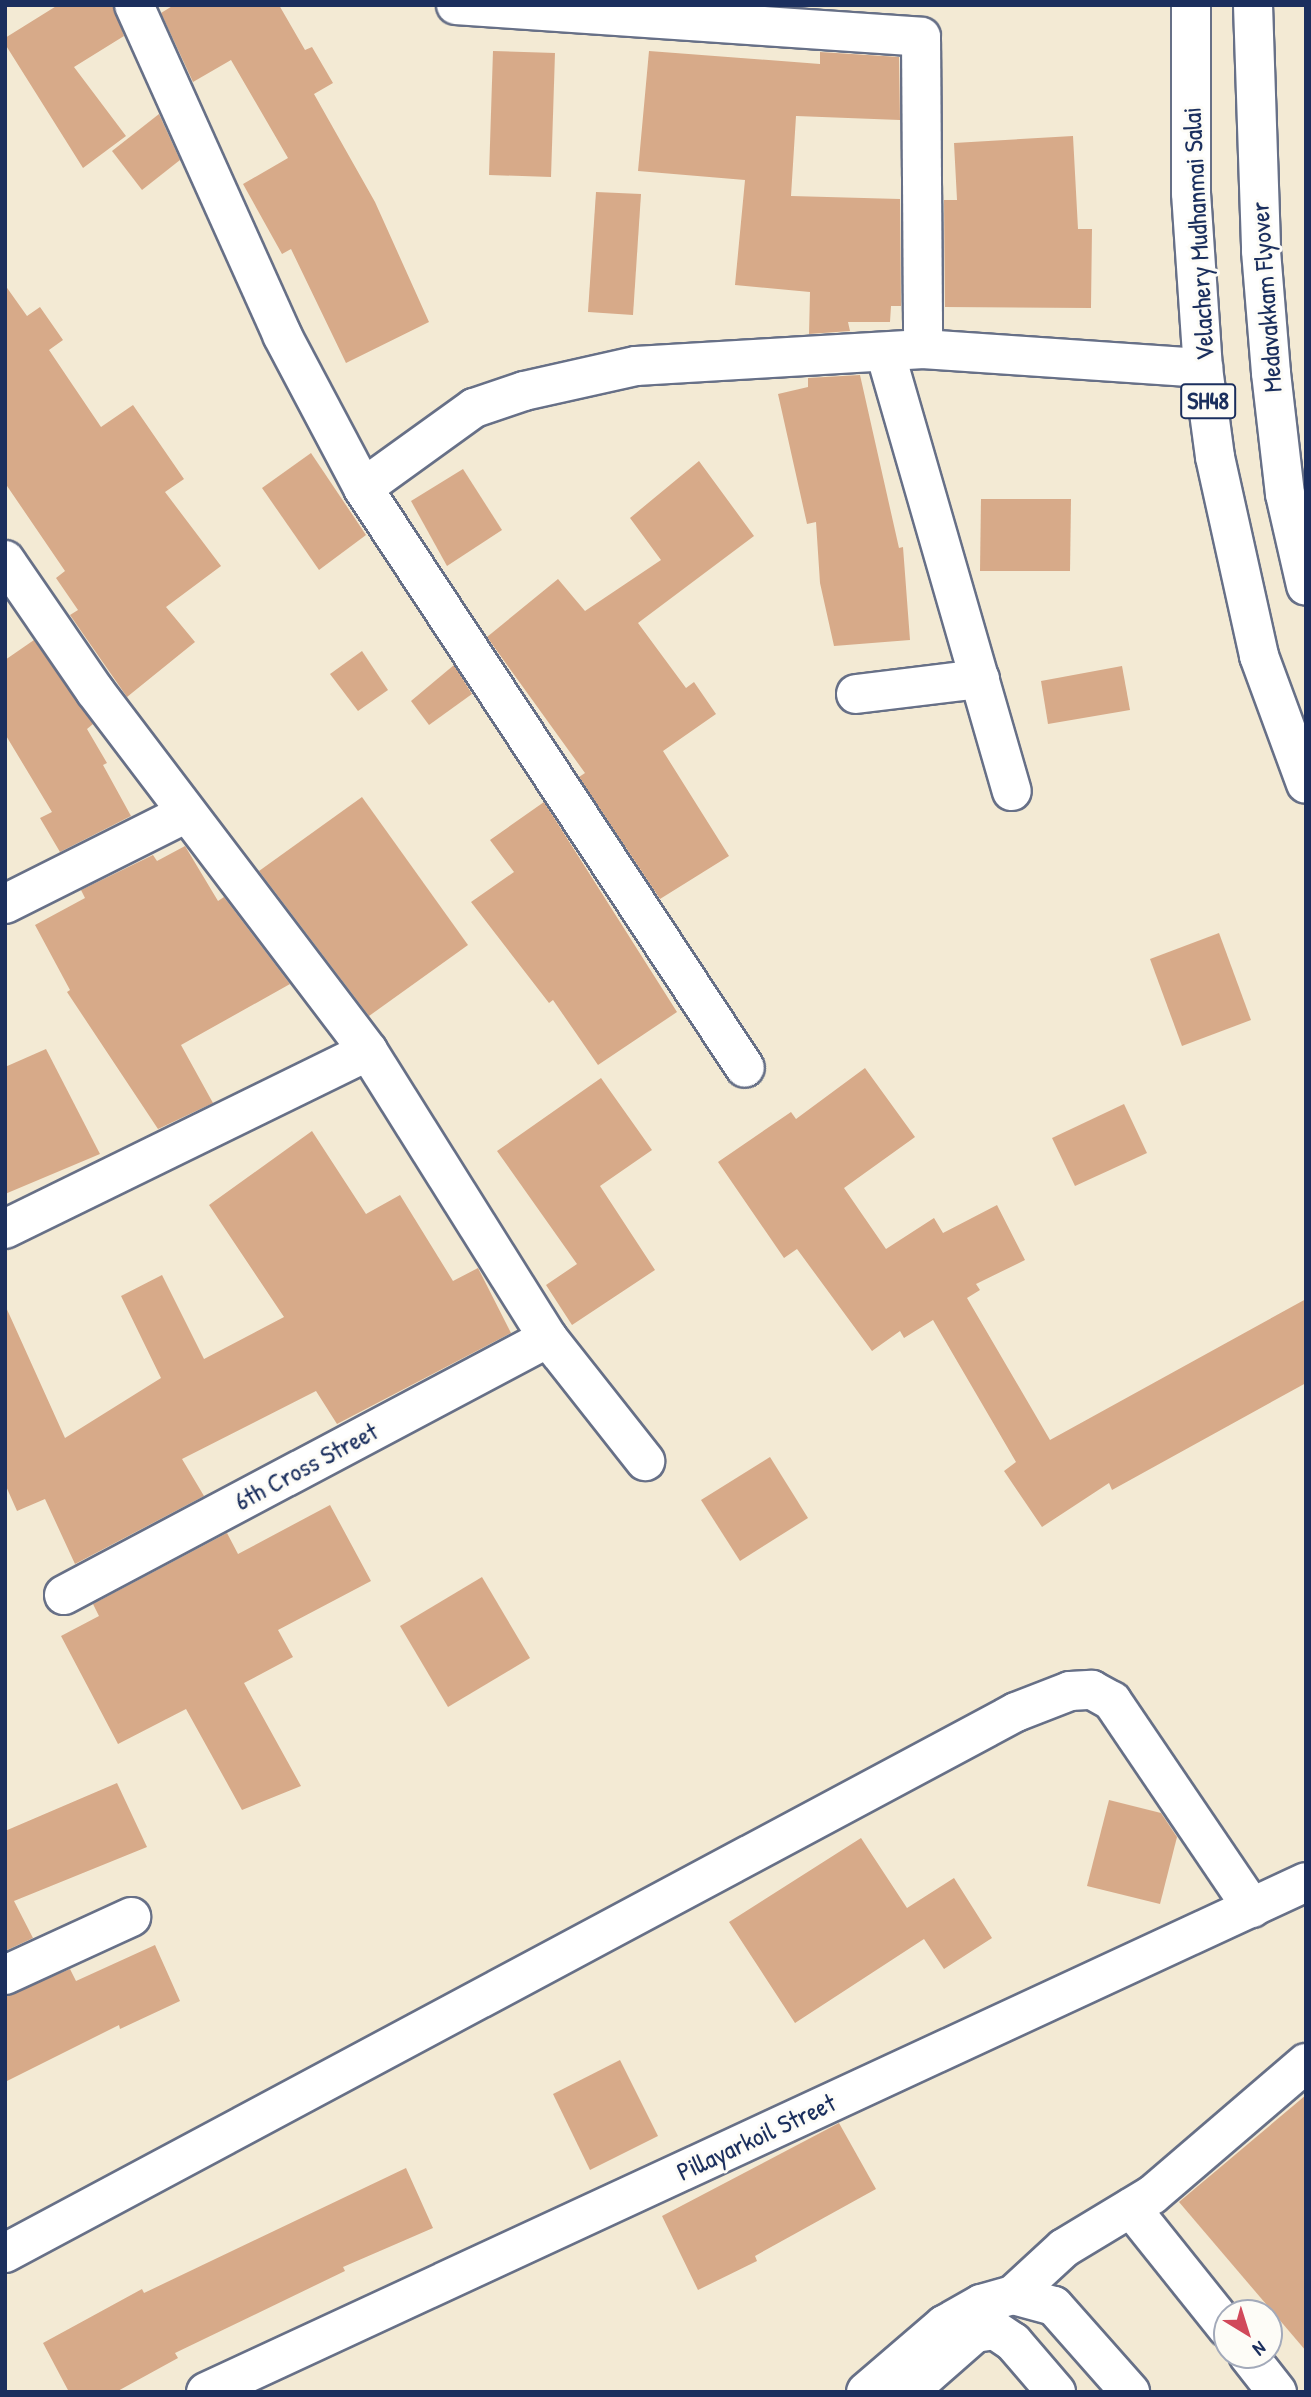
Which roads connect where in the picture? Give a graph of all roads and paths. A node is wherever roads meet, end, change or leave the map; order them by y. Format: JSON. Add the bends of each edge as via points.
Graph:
{"nodes":[{"id":1,"x":134,"y":5,"type":"edge"},
{"id":2,"x":456,"y":5,"type":"edge"},
{"id":3,"x":1191,"y":5,"type":"edge"},
{"id":4,"x":1253,"y":5,"type":"edge"},
{"id":5,"x":921,"y":21,"type":"edge"},
{"id":6,"x":923,"y":349,"type":"junction"},
{"id":7,"x":884,"y":352,"type":"junction"},
{"id":8,"x":1203,"y":368,"type":"junction"},
{"id":9,"x":363,"y":488,"type":"junction"},
{"id":10,"x":5,"y":560,"type":"edge"},
{"id":11,"x":1306,"y":586,"type":"edge"},
{"id":12,"x":980,"y":679,"type":"junction"},
{"id":13,"x":856,"y":694,"type":"dead end"},
{"id":14,"x":1306,"y":784,"type":"edge"},
{"id":15,"x":1012,"y":790,"type":"dead end"},
{"id":16,"x":187,"y":813,"type":"junction"},
{"id":17,"x":5,"y":904,"type":"edge"},
{"id":18,"x":368,"y":1051,"type":"junction"},
{"id":19,"x":746,"y":1068,"type":"dead end"},
{"id":20,"x":5,"y":1229,"type":"edge"},
{"id":21,"x":548,"y":1338,"type":"junction"},
{"id":22,"x":645,"y":1461,"type":"dead end"},
{"id":23,"x":64,"y":1595,"type":"dead end"},
{"id":24,"x":1306,"y":1882,"type":"edge"},
{"id":25,"x":1252,"y":1908,"type":"junction"},
{"id":26,"x":131,"y":1917,"type":"dead end"},
{"id":27,"x":5,"y":1975,"type":"edge"},
{"id":28,"x":1306,"y":2063,"type":"edge"},
{"id":29,"x":1131,"y":2208,"type":"junction"},
{"id":30,"x":5,"y":2253,"type":"edge"},
{"id":31,"x":1013,"y":2295,"type":"junction"},
{"id":32,"x":1213,"y":2310,"type":"edge"},
{"id":33,"x":1259,"y":2369,"type":"edge"},
{"id":34,"x":206,"y":2392,"type":"edge"},
{"id":35,"x":866,"y":2392,"type":"edge"},
{"id":36,"x":908,"y":2392,"type":"edge"},
{"id":37,"x":1056,"y":2392,"type":"edge"},
{"id":38,"x":1130,"y":2392,"type":"edge"},
{"id":39,"x":1277,"y":2392,"type":"edge"}],
"edges":[{"from":1,"to":9,"type":"street","via":[[282,335]]},
{"from":2,"to":5,"type":"street"},
{"from":3,"to":8,"type":"street","name":"Velachery Mudhanmai Salai","number":"SH48","via":[[1191,193]]},
{"from":4,"to":11,"type":"street","name":"Medavakkam Flyover","via":[[1271,373],[1285,494]]},
{"from":5,"to":6,"type":"street"},
{"from":6,"to":7,"type":"street"},
{"from":6,"to":8,"type":"street"},
{"from":7,"to":9,"type":"street","via":[[636,366],[524,391],[474,408]]},
{"from":7,"to":12,"type":"street"},
{"from":8,"to":14,"type":"street","name":"Velachery Mudhanmai Salai","number":"SH48","via":[[1215,457],[1259,656]]},
{"from":9,"to":19,"type":"street"},
{"from":10,"to":16,"type":"street","via":[[94,691]]},
{"from":12,"to":13,"type":"street"},
{"from":12,"to":15,"type":"street"},
{"from":16,"to":17,"type":"street"},
{"from":16,"to":18,"type":"street"},
{"from":18,"to":20,"type":"street"},
{"from":18,"to":21,"type":"street"},
{"from":21,"to":22,"type":"street"},
{"from":21,"to":23,"type":"street","name":"6th Cross Street"},
{"from":24,"to":25,"type":"street","name":"Pillayarkoil Street"},
{"from":25,"to":30,"type":"street","via":[[1112,1700],[1092,1690],[1070,1691],[1016,1712]]},
{"from":25,"to":34,"type":"street","name":"Pillayarkoil Street"},
{"from":26,"to":27,"type":"street"},
{"from":28,"to":29,"type":"street"},
{"from":29,"to":31,"type":"street","via":[[1064,2248]]},
{"from":29,"to":32,"type":"street"},
{"from":31,"to":35,"type":"street","via":[[981,2304],[944,2325]]},
{"from":31,"to":38,"type":"street","via":[[1054,2306]]},
{"from":33,"to":39,"type":"street"},
{"from":36,"to":37,"type":"street","via":[[975,2333],[995,2330],[1013,2342]]}]}
